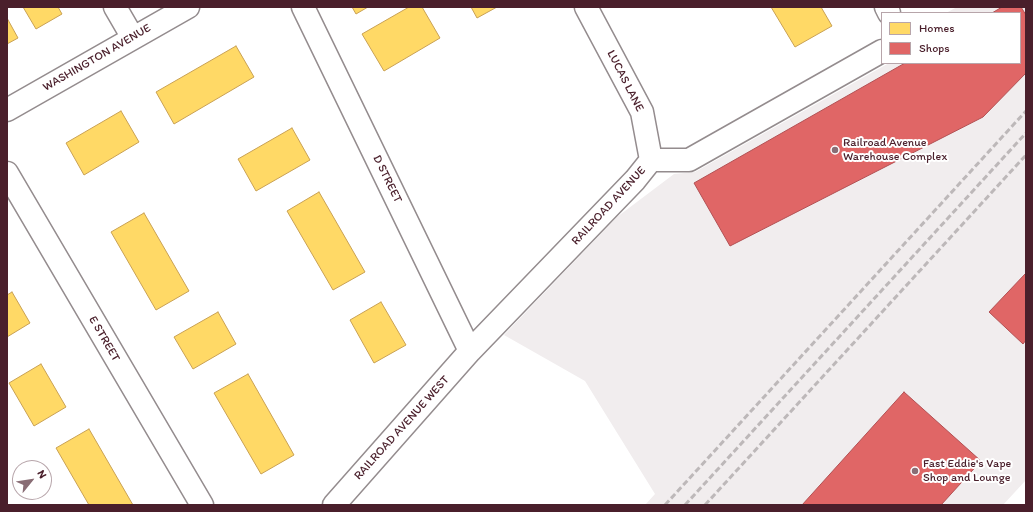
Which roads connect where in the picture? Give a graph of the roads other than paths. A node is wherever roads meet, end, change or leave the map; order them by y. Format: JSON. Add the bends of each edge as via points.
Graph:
{"nodes":[{"id":1,"x":115,"y":7,"type":"edge"},
{"id":2,"x":188,"y":7,"type":"edge"},
{"id":3,"x":303,"y":7,"type":"edge"},
{"id":4,"x":586,"y":7,"type":"edge"},
{"id":5,"x":133,"y":38,"type":"junction"},
{"id":6,"x":881,"y":53,"type":"edge"},
{"id":7,"x":7,"y":110,"type":"edge"},
{"id":8,"x":651,"y":160,"type":"junction"},
{"id":9,"x":7,"y":173,"type":"edge"},
{"id":10,"x":470,"y":352,"type":"junction"},
{"id":11,"x":202,"y":505,"type":"edge"},
{"id":12,"x":334,"y":505,"type":"edge"}],
"edges":[{"from":1,"to":5,"type":"street"},
{"from":2,"to":5,"type":"street","name":"WASHINGTON AVENUE"},
{"from":3,"to":10,"type":"street","name":"D STREET"},
{"from":4,"to":8,"type":"street","name":"LUCAS LANE","via":[[642,112]]},
{"from":5,"to":7,"type":"street","name":"WASHINGTON AVENUE"},
{"from":6,"to":8,"type":"street","name":"RAILROAD AVENUE","via":[[689,160]]},
{"from":8,"to":10,"type":"street","name":"RAILROAD AVENUE","via":[[635,180]]},
{"from":9,"to":11,"type":"street","name":"E STREET"},
{"from":10,"to":12,"type":"street","name":"RAILROAD AVENUE WEST"}]}
